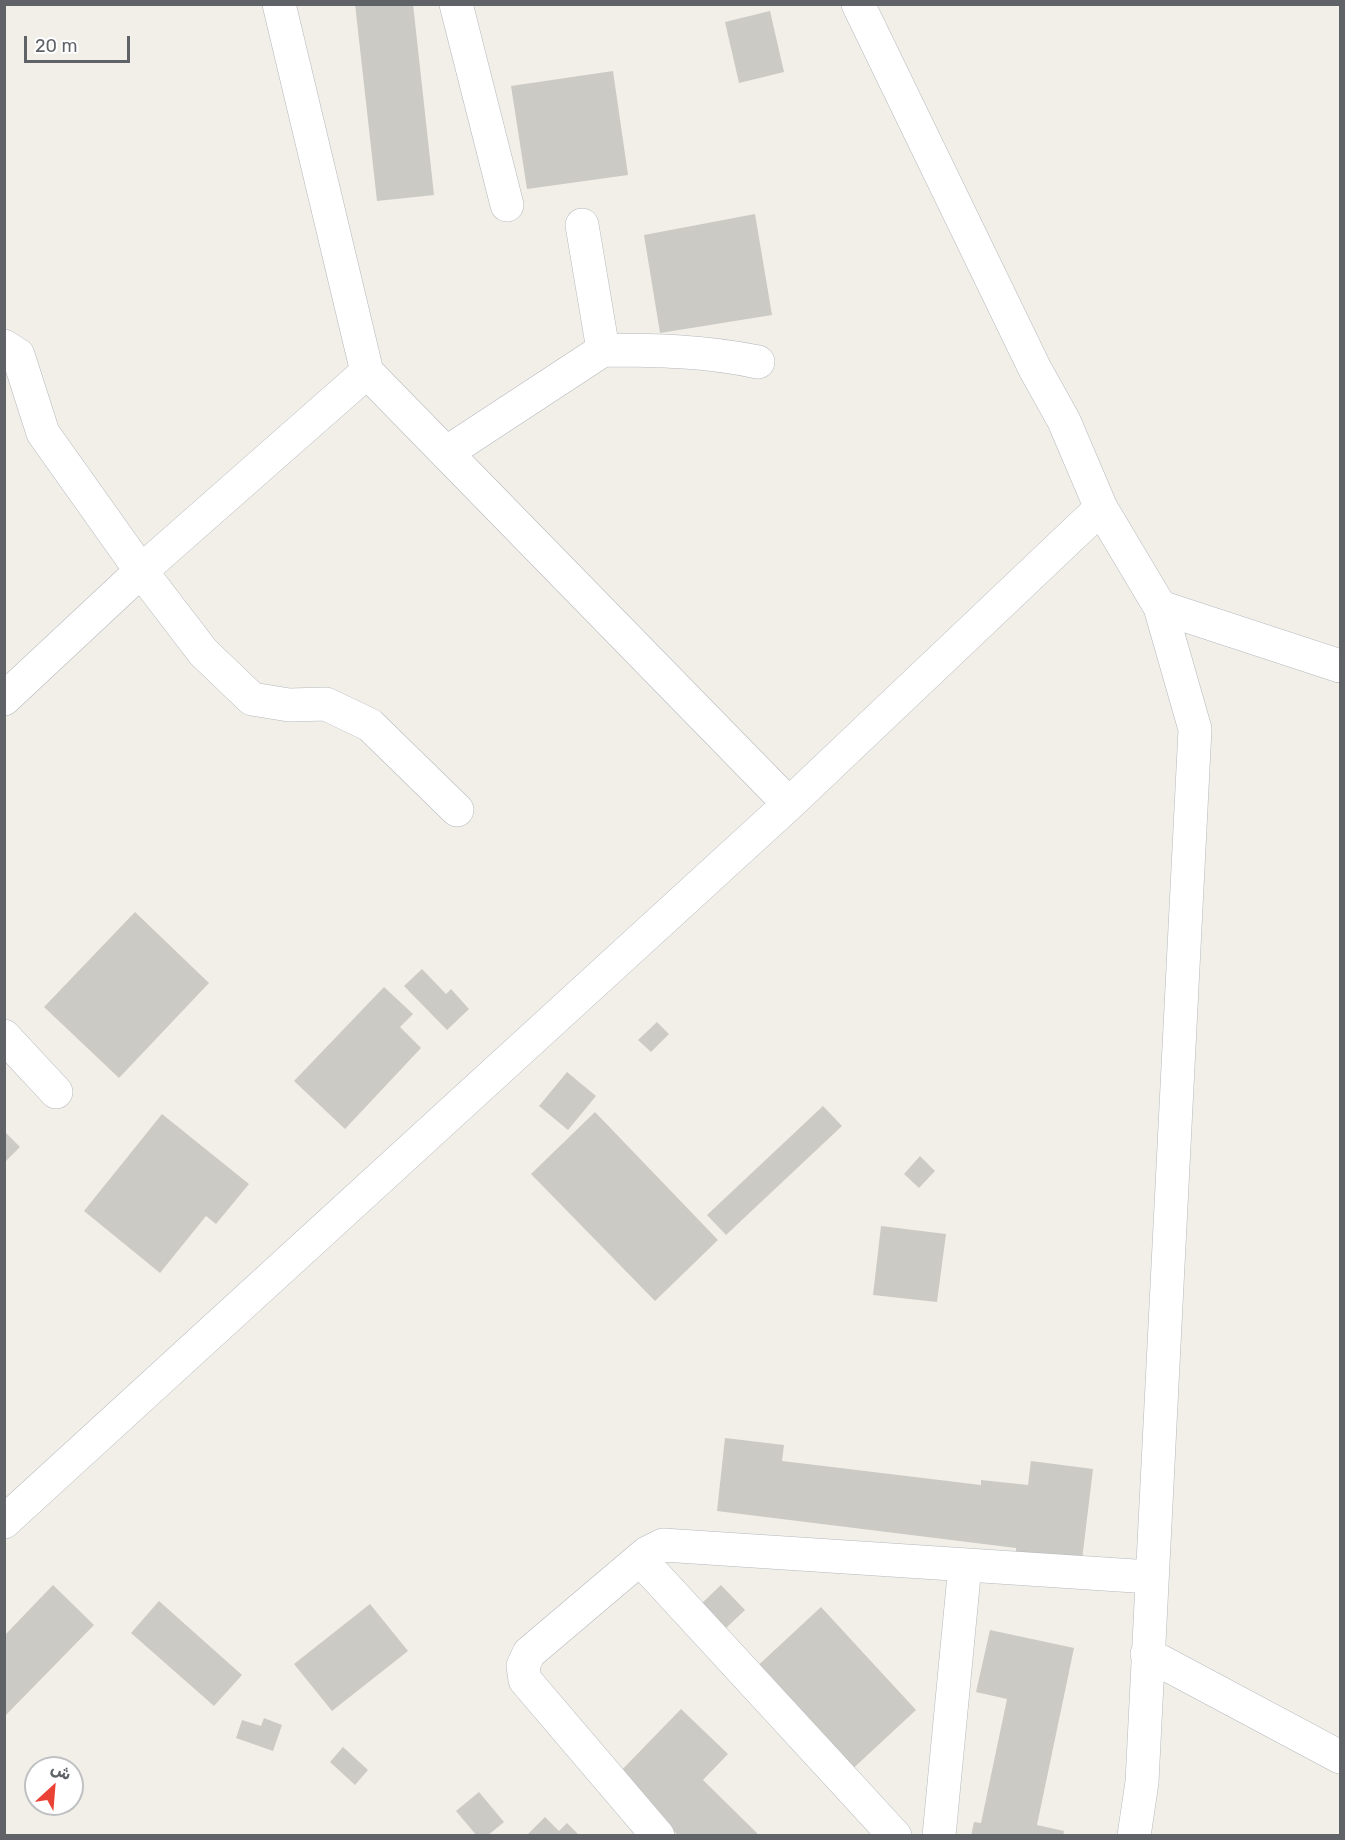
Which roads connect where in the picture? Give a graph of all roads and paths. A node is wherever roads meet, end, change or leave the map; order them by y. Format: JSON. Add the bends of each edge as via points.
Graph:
{"nodes":[{"id":1,"x":279,"y":4,"type":"edge"},
{"id":2,"x":456,"y":4,"type":"edge"},
{"id":3,"x":858,"y":4,"type":"edge"},
{"id":4,"x":507,"y":205,"type":"dead end"},
{"id":5,"x":582,"y":225,"type":"dead end"},
{"id":6,"x":4,"y":346,"type":"edge"},
{"id":7,"x":603,"y":350,"type":"junction"},
{"id":8,"x":758,"y":362,"type":"dead end"},
{"id":9,"x":367,"y":372,"type":"junction"},
{"id":10,"x":446,"y":453,"type":"junction"},
{"id":11,"x":1101,"y":508,"type":"junction"},
{"id":12,"x":141,"y":571,"type":"junction"},
{"id":13,"x":1160,"y":607,"type":"junction"},
{"id":14,"x":1341,"y":666,"type":"edge"},
{"id":15,"x":4,"y":699,"type":"edge"},
{"id":16,"x":789,"y":804,"type":"junction"},
{"id":17,"x":457,"y":810,"type":"dead end"},
{"id":18,"x":4,"y":1036,"type":"edge"},
{"id":19,"x":56,"y":1092,"type":"dead end"},
{"id":20,"x":4,"y":1522,"type":"edge"},
{"id":21,"x":640,"y":1559,"type":"junction"},
{"id":22,"x":966,"y":1565,"type":"junction"},
{"id":23,"x":1150,"y":1577,"type":"junction"},
{"id":24,"x":1147,"y":1654,"type":"junction"},
{"id":25,"x":1341,"y":1757,"type":"edge"},
{"id":26,"x":658,"y":1836,"type":"edge"},
{"id":27,"x":895,"y":1836,"type":"edge"},
{"id":28,"x":939,"y":1836,"type":"edge"},
{"id":29,"x":1134,"y":1836,"type":"edge"}],
"edges":[{"from":1,"to":9,"type":"street"},
{"from":2,"to":4,"type":"street"},
{"from":3,"to":11,"type":"street","via":[[1064,421]]},
{"from":5,"to":7,"type":"street"},
{"from":6,"to":12,"type":"street","via":[[18,355],[43,433]]},
{"from":7,"to":8,"type":"street","via":[[678,350]]},
{"from":7,"to":10,"type":"street"},
{"from":9,"to":10,"type":"street"},
{"from":9,"to":12,"type":"street"},
{"from":10,"to":16,"type":"street"},
{"from":11,"to":13,"type":"street"},
{"from":11,"to":16,"type":"street"},
{"from":12,"to":15,"type":"street"},
{"from":12,"to":17,"type":"street","via":[[203,652],[252,699],[289,705],[326,704],[370,725]]},
{"from":13,"to":14,"type":"street"},
{"from":13,"to":23,"type":"street","via":[[1195,729]]},
{"from":16,"to":20,"type":"street"},
{"from":18,"to":19,"type":"street"},
{"from":21,"to":22,"type":"street","via":[[663,1545]]},
{"from":21,"to":26,"type":"street","via":[[529,1653],[523,1665],[525,1680]]},
{"from":21,"to":27,"type":"street"},
{"from":22,"to":23,"type":"street"},
{"from":22,"to":28,"type":"street"},
{"from":23,"to":24,"type":"street"},
{"from":24,"to":25,"type":"street"},
{"from":24,"to":29,"type":"street","via":[[1142,1782]]}]}
